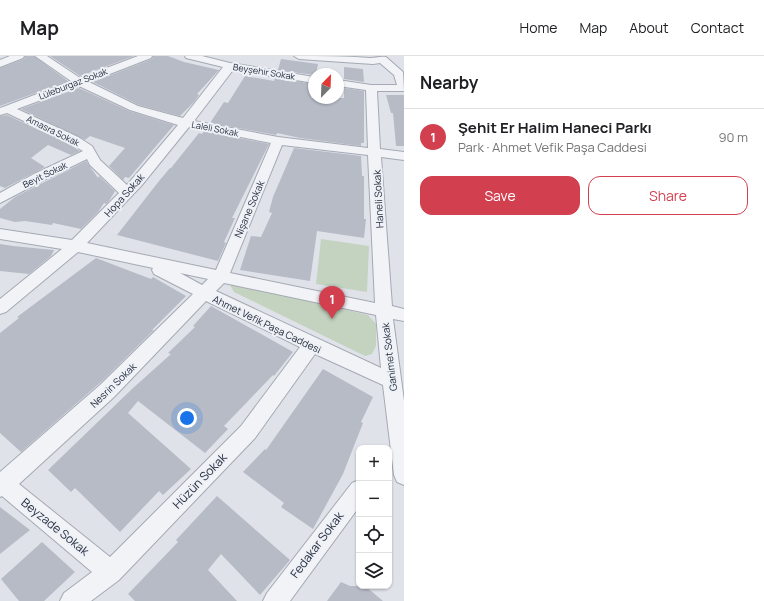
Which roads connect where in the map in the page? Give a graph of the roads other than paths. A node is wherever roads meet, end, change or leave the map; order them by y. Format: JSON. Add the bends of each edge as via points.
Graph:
{"nodes":[{"id":1,"x":19,"y":56,"type":"edge"},
{"id":2,"x":40,"y":56,"type":"edge"},
{"id":3,"x":147,"y":56,"type":"edge"},
{"id":4,"x":190,"y":56,"type":"edge"},
{"id":5,"x":299,"y":56,"type":"edge"},
{"id":6,"x":384,"y":57,"type":"edge"},
{"id":7,"x":265,"y":58,"type":"dead end"},
{"id":8,"x":0,"y":64,"type":"edge"},
{"id":9,"x":230,"y":66,"type":"junction"},
{"id":10,"x":256,"y":70,"type":"junction"},
{"id":11,"x":308,"y":79,"type":"edge"},
{"id":12,"x":78,"y":81,"type":"junction"},
{"id":13,"x":344,"y":84,"type":"edge"},
{"id":14,"x":371,"y":88,"type":"junction"},
{"id":15,"x":404,"y":88,"type":"edge"},
{"id":16,"x":3,"y":111,"type":"edge"},
{"id":17,"x":186,"y":123,"type":"junction"},
{"id":18,"x":278,"y":141,"type":"junction"},
{"id":19,"x":375,"y":152,"type":"junction"},
{"id":20,"x":90,"y":153,"type":"junction"},
{"id":21,"x":404,"y":156,"type":"edge"},
{"id":22,"x":127,"y":193,"type":"junction"},
{"id":23,"x":0,"y":199,"type":"edge"},
{"id":24,"x":0,"y":234,"type":"edge"},
{"id":25,"x":76,"y":246,"type":"junction"},
{"id":26,"x":145,"y":262,"type":"junction"},
{"id":27,"x":221,"y":276,"type":"junction"},
{"id":28,"x":205,"y":294,"type":"junction"},
{"id":29,"x":0,"y":308,"type":"edge"},
{"id":30,"x":384,"y":311,"type":"junction"},
{"id":31,"x":404,"y":315,"type":"edge"},
{"id":32,"x":311,"y":345,"type":"junction"},
{"id":33,"x":391,"y":380,"type":"junction"},
{"id":34,"x":395,"y":450,"type":"edge"},
{"id":35,"x":404,"y":475,"type":"edge"},
{"id":36,"x":1,"y":485,"type":"edge"},
{"id":37,"x":356,"y":494,"type":"edge"},
{"id":38,"x":111,"y":572,"type":"junction"},
{"id":39,"x":72,"y":601,"type":"edge"},
{"id":40,"x":275,"y":601,"type":"edge"}],
"edges":[{"from":1,"to":8,"type":"street"},
{"from":2,"to":12,"type":"street","name":"Laleli Sokak"},
{"from":3,"to":12,"type":"street","name":"Lüleburgaz Sokak"},
{"from":4,"to":9,"type":"street","name":"Beyşehir Sokak"},
{"from":5,"to":6,"type":"street","via":[[373,61]]},
{"from":6,"to":15,"type":"street","via":[[399,74]]},
{"from":7,"to":10,"type":"street"},
{"from":9,"to":10,"type":"street","name":"Beyşehir Sokak"},
{"from":9,"to":17,"type":"street","name":"Hopa Sokak"},
{"from":10,"to":11,"type":"street","name":"Beyşehir Sokak"},
{"from":12,"to":16,"type":"street","name":"Lüleburgaz Sokak"},
{"from":12,"to":17,"type":"street","name":"Laleli Sokak","via":[[134,108]]},
{"from":13,"to":14,"type":"street"},
{"from":14,"to":15,"type":"street"},
{"from":14,"to":19,"type":"street","name":"Haneli Sokak"},
{"from":16,"to":20,"type":"street","name":"Amasra Sokak","via":[[74,140]]},
{"from":17,"to":18,"type":"street","name":"Laleli Sokak"},
{"from":17,"to":22,"type":"street","name":"Hopa Sokak"},
{"from":18,"to":19,"type":"street","name":"Laleli Sokak"},
{"from":18,"to":27,"type":"street","name":"Nişane Sokak"},
{"from":19,"to":21,"type":"street","name":"Laleli Sokak"},
{"from":19,"to":30,"type":"street","name":"Haneli Sokak"},
{"from":20,"to":22,"type":"street","name":"Amasra Sokak","via":[[95,162]]},
{"from":20,"to":23,"type":"street","name":"Beyit Sokak"},
{"from":22,"to":25,"type":"street","name":"Hopa Sokak"},
{"from":24,"to":25,"type":"street","name":"Ahmet Vefik Paşa Caddesi"},
{"from":25,"to":26,"type":"street","name":"Ahmet Vefik Paşa Caddesi"},
{"from":25,"to":29,"type":"street","name":"Hopa Sokak"},
{"from":26,"to":27,"type":"street","name":"Ahmet Vefik Paşa Caddesi"},
{"from":26,"to":28,"type":"street","name":"Ahmet Vefik Paşa Caddesi"},
{"from":27,"to":28,"type":"street","name":"Nesrin Sokak"},
{"from":27,"to":30,"type":"street","name":"Ahmet Vefik Paşa Caddesi"},
{"from":28,"to":32,"type":"street","name":"Ahmet Vefik Paşa Caddesi"},
{"from":28,"to":36,"type":"street","name":"Nesrin Sokak","via":[[107,391]]},
{"from":30,"to":31,"type":"street","name":"Ahmet Vefik Paşa Caddesi"},
{"from":30,"to":33,"type":"street","name":"Ganimet Sokak"},
{"from":32,"to":33,"type":"street","name":"Ahmet Vefik Paşa Caddesi"},
{"from":32,"to":38,"type":"street","name":"Hüzün Sokak","via":[[248,432]]},
{"from":33,"to":34,"type":"street","name":"Ganimet Sokak"},
{"from":34,"to":35,"type":"street","name":"Ganimet Sokak"},
{"from":36,"to":38,"type":"street","name":"Beyzade Sokak"},
{"from":37,"to":40,"type":"street","name":"Fedakar Sokak"},
{"from":38,"to":39,"type":"street","name":"Hüzün Sokak"}]}
